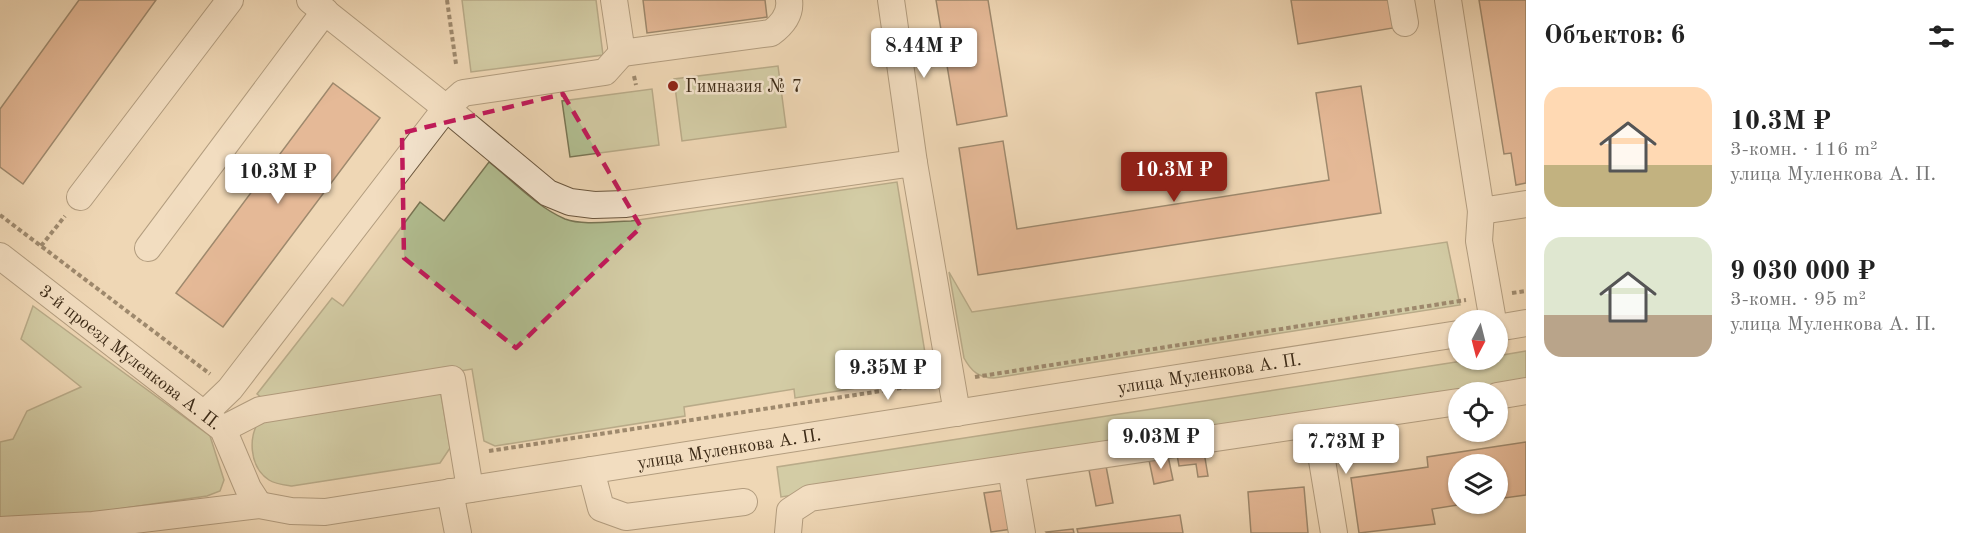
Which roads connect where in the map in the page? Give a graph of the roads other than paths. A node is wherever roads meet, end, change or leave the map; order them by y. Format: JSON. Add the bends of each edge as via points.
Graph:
{"nodes":[{"id":1,"x":230,"y":0,"type":"edge"},
{"id":2,"x":615,"y":0,"type":"edge"},
{"id":3,"x":789,"y":0,"type":"edge"},
{"id":4,"x":891,"y":0,"type":"edge"},
{"id":5,"x":1448,"y":0,"type":"edge"},
{"id":6,"x":318,"y":5,"type":"edge"},
{"id":7,"x":622,"y":53,"type":"junction"},
{"id":8,"x":446,"y":108,"type":"junction"},
{"id":9,"x":915,"y":163,"type":"junction"},
{"id":10,"x":80,"y":197,"type":"road end"},
{"id":11,"x":1526,"y":204,"type":"edge"},
{"id":12,"x":1482,"y":211,"type":"junction"},
{"id":13,"x":148,"y":248,"type":"dead end"},
{"id":14,"x":0,"y":256,"type":"edge"},
{"id":15,"x":1491,"y":309,"type":"edge"},
{"id":16,"x":1526,"y":323,"type":"edge"},
{"id":17,"x":1508,"y":326,"type":"edge"},
{"id":18,"x":1448,"y":336,"type":"edge"},
{"id":19,"x":1526,"y":391,"type":"edge"},
{"id":20,"x":1508,"y":394,"type":"edge"},
{"id":21,"x":1448,"y":404,"type":"edge"},
{"id":22,"x":957,"y":413,"type":"junction"},
{"id":23,"x":213,"y":422,"type":"junction"},
{"id":24,"x":1316,"y":424,"type":"junction"},
{"id":25,"x":1011,"y":469,"type":"junction"},
{"id":26,"x":591,"y":470,"type":"junction"},
{"id":27,"x":460,"y":490,"type":"junction"},
{"id":28,"x":744,"y":502,"type":"dead end"},
{"id":29,"x":259,"y":505,"type":"junction"},
{"id":30,"x":789,"y":522,"type":"edge"},
{"id":31,"x":94,"y":529,"type":"edge"},
{"id":32,"x":0,"y":530,"type":"edge"},
{"id":33,"x":458,"y":533,"type":"edge"},
{"id":34,"x":1022,"y":533,"type":"edge"},
{"id":35,"x":1334,"y":533,"type":"edge"}],
"edges":[{"from":1,"to":10,"type":"street"},
{"from":2,"to":7,"type":"street"},
{"from":3,"to":7,"type":"street","via":[[782,24],[771,33]]},
{"from":4,"to":9,"type":"street"},
{"from":5,"to":12,"type":"street"},
{"from":6,"to":8,"type":"street"},
{"from":6,"to":13,"type":"street"},
{"from":7,"to":8,"type":"street","via":[[605,72],[463,93]]},
{"from":8,"to":9,"type":"street","via":[[548,193],[586,204],[626,204]]},
{"from":8,"to":23,"type":"street","via":[[230,389]]},
{"from":9,"to":22,"type":"street"},
{"from":11,"to":12,"type":"street"},
{"from":12,"to":15,"type":"street","via":[[1479,241]]},
{"from":14,"to":23,"type":"street","name":"3-й проезд Муленкова А. П."},
{"from":16,"to":17,"type":"street"},
{"from":18,"to":22,"type":"street","name":"улица Муленкова А. П."},
{"from":19,"to":20,"type":"street"},
{"from":21,"to":24,"type":"street"},
{"from":22,"to":26,"type":"street","name":"улица Муленкова А. П."},
{"from":23,"to":27,"type":"street","via":[[260,410],[452,379],[464,455]]},
{"from":23,"to":29,"type":"street","name":"3-й проезд Муленкова А. П."},
{"from":24,"to":25,"type":"street"},
{"from":24,"to":35,"type":"street"},
{"from":25,"to":30,"type":"street","via":[[810,498]]},
{"from":25,"to":34,"type":"street"},
{"from":26,"to":27,"type":"street","name":"улица Муленкова А. П."},
{"from":26,"to":28,"type":"street","via":[[601,508],[626,517]]},
{"from":27,"to":29,"type":"street","name":"улица Муленкова А. П.","via":[[325,512]]},
{"from":27,"to":33,"type":"street"},
{"from":29,"to":31,"type":"street","name":"улица Муленкова А. П."},
{"from":31,"to":32,"type":"street","name":"улица Муленкова А. П."}]}
